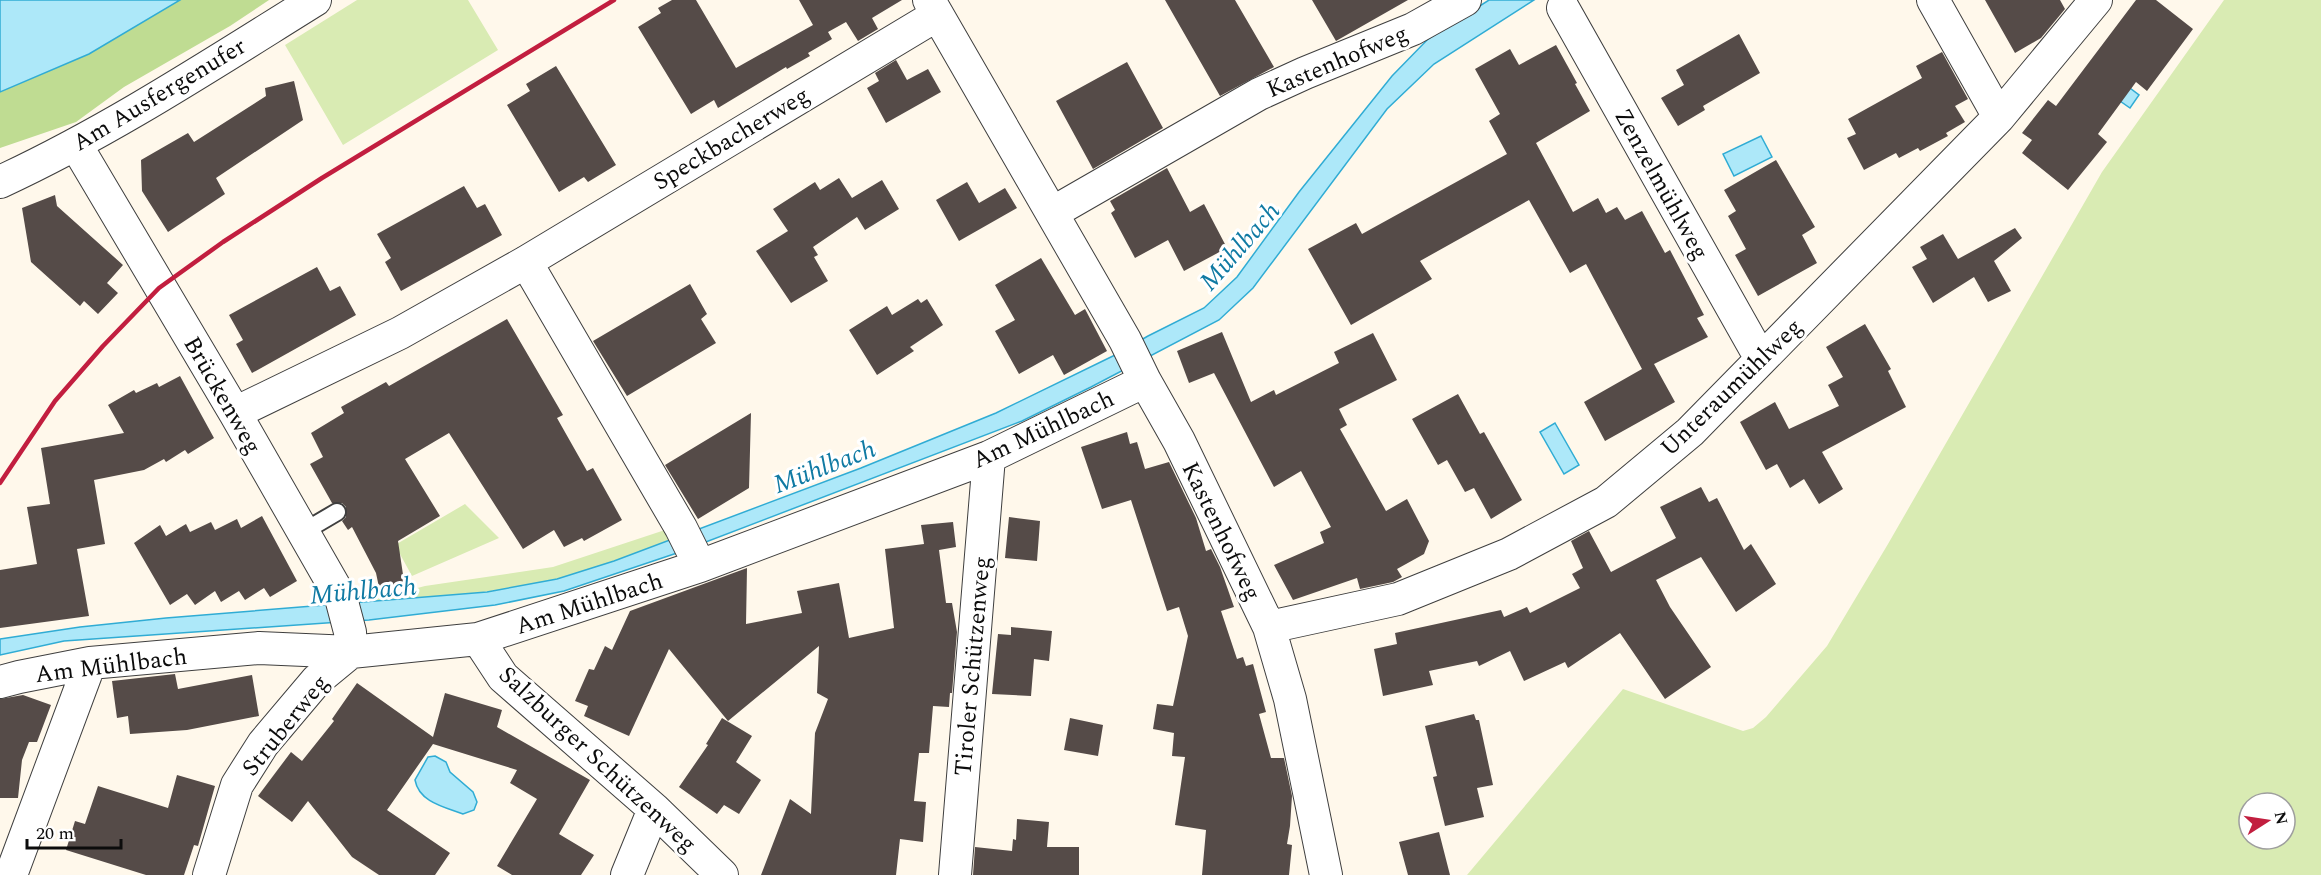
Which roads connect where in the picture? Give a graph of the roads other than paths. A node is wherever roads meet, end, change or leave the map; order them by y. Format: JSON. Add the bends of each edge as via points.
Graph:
{"nodes":[{"id":1,"x":315,"y":0,"type":"edge"},
{"id":2,"x":1465,"y":0,"type":"edge"},
{"id":3,"x":1933,"y":0,"type":"edge"},
{"id":4,"x":2096,"y":0,"type":"edge"},
{"id":5,"x":933,"y":8,"type":"edge"},
{"id":6,"x":1563,"y":8,"type":"dead end"},
{"id":7,"x":1999,"y":117,"type":"junction"},
{"id":8,"x":76,"y":145,"type":"junction"},
{"id":9,"x":0,"y":182,"type":"edge"},
{"id":10,"x":1052,"y":213,"type":"junction"},
{"id":11,"x":526,"y":262,"type":"junction"},
{"id":12,"x":1761,"y":359,"type":"junction"},
{"id":13,"x":1136,"y":362,"type":"junction"},
{"id":14,"x":235,"y":413,"type":"junction"},
{"id":15,"x":989,"y":457,"type":"junction"},
{"id":16,"x":337,"y":512,"type":"dead end"},
{"id":17,"x":303,"y":532,"type":"junction"},
{"id":18,"x":692,"y":549,"type":"junction"},
{"id":19,"x":1269,"y":627,"type":"junction"},
{"id":20,"x":478,"y":639,"type":"junction"},
{"id":21,"x":350,"y":642,"type":"junction"},
{"id":22,"x":90,"y":663,"type":"junction"},
{"id":23,"x":0,"y":682,"type":"edge"},
{"id":24,"x":654,"y":809,"type":"junction"},
{"id":25,"x":11,"y":875,"type":"edge"},
{"id":26,"x":208,"y":875,"type":"edge"},
{"id":27,"x":627,"y":875,"type":"edge"},
{"id":28,"x":722,"y":875,"type":"edge"},
{"id":29,"x":955,"y":875,"type":"edge"},
{"id":30,"x":1326,"y":875,"type":"edge"}],
"edges":[{"from":1,"to":8,"type":"street","name":"Am Ausfergenufer"},
{"from":2,"to":10,"type":"street","name":"Kastenhofweg","via":[[1413,29],[1259,94]]},
{"from":3,"to":7,"type":"street"},
{"from":4,"to":7,"type":"street","name":"Unteraumühlweg"},
{"from":5,"to":10,"type":"street","name":"Kastenhofweg"},
{"from":5,"to":11,"type":"street","name":"Speckbacherweg"},
{"from":6,"to":12,"type":"street","name":"Zenzelmühlweg"},
{"from":7,"to":12,"type":"street","name":"Unteraumühlweg"},
{"from":8,"to":9,"type":"street","name":"Am Ausfergenufer"},
{"from":8,"to":14,"type":"street","name":"Brückenweg"},
{"from":10,"to":13,"type":"street","name":"Kastenhofweg"},
{"from":11,"to":14,"type":"street","name":"Speckbacherweg","via":[[400,333]]},
{"from":11,"to":18,"type":"street"},
{"from":12,"to":19,"type":"street","name":"Unteraumühlweg","via":[[1690,432],[1606,502],[1509,554],[1398,599]]},
{"from":13,"to":15,"type":"street","name":"Am Mühlbach"},
{"from":13,"to":19,"type":"street","name":"Kastenhofweg"},
{"from":14,"to":17,"type":"street","name":"Brückenweg"},
{"from":15,"to":18,"type":"street","name":"Am Mühlbach"},
{"from":15,"to":29,"type":"street","name":"Tiroler Schützenweg"},
{"from":16,"to":17,"type":"lane"},
{"from":17,"to":21,"type":"street","name":"Brückenweg","via":[[341,598]]},
{"from":18,"to":20,"type":"street","name":"Am Mühlbach"},
{"from":19,"to":30,"type":"street","name":"Kastenhofweg","via":[[1290,699]]},
{"from":20,"to":21,"type":"street","name":"Am Mühlbach"},
{"from":20,"to":24,"type":"street","name":"Salzburger Schützenweg","via":[[502,676]]},
{"from":21,"to":22,"type":"street","name":"Am Mühlbach"},
{"from":21,"to":26,"type":"street","name":"Struberweg","via":[[258,752],[237,785]]},
{"from":22,"to":23,"type":"street","name":"Am Mühlbach"},
{"from":22,"to":25,"type":"street"},
{"from":24,"to":27,"type":"street"},
{"from":24,"to":28,"type":"street","name":"Salzburger Schützenweg"}]}
